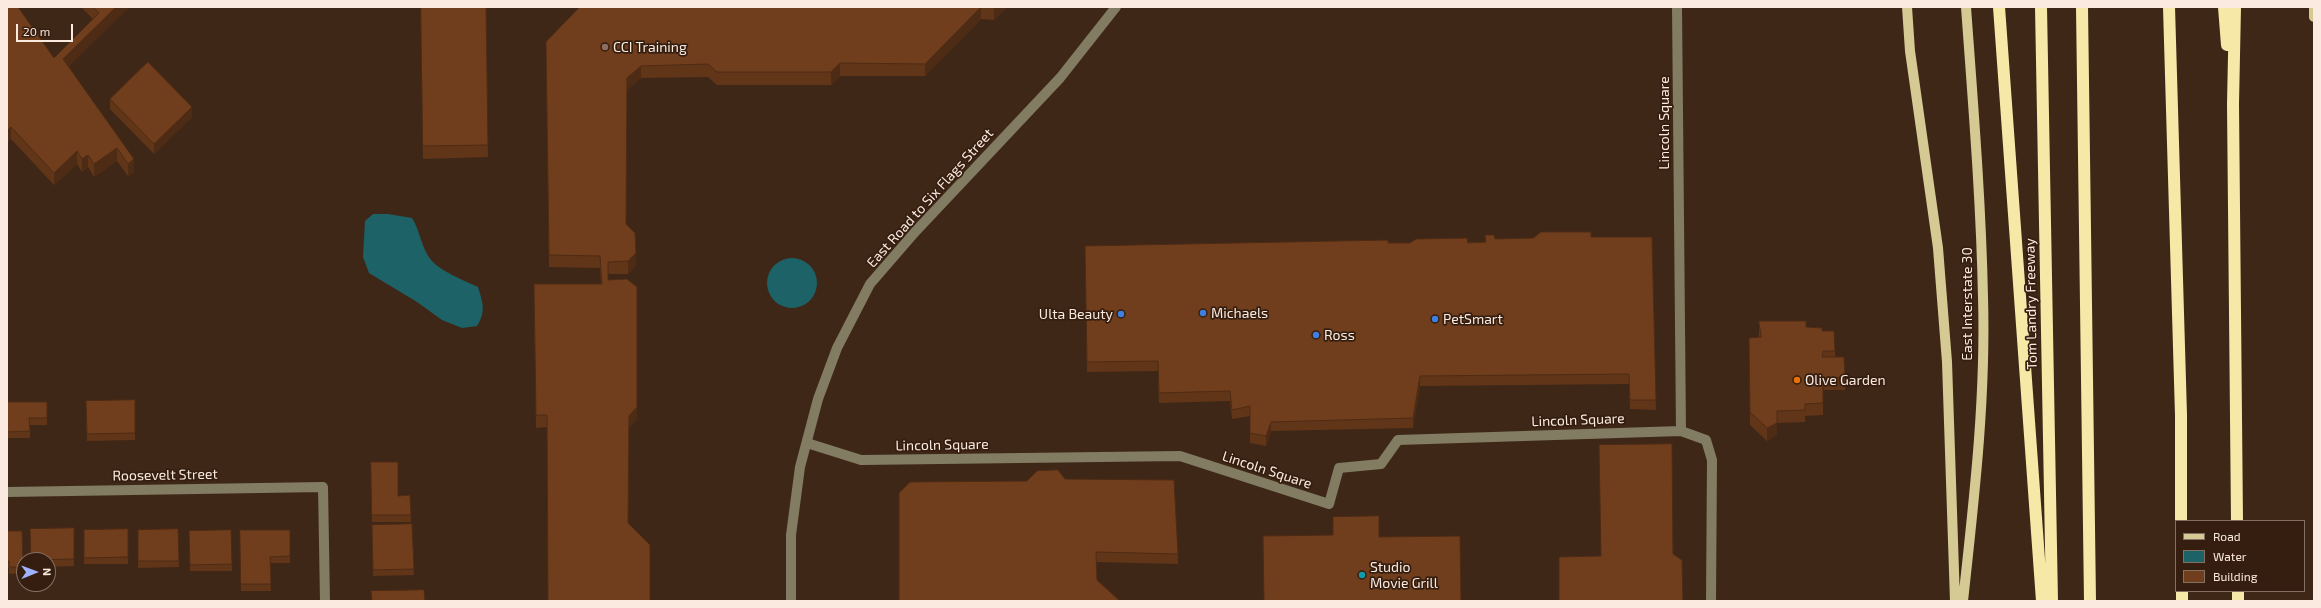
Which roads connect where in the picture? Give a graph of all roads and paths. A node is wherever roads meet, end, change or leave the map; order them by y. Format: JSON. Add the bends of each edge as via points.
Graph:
{"nodes":[{"id":1,"x":1116,"y":7,"type":"edge"},
{"id":2,"x":1677,"y":7,"type":"edge"},
{"id":3,"x":1907,"y":7,"type":"edge"},
{"id":4,"x":1966,"y":7,"type":"edge"},
{"id":5,"x":1999,"y":7,"type":"edge"},
{"id":6,"x":2040,"y":7,"type":"edge"},
{"id":7,"x":2082,"y":7,"type":"edge"},
{"id":8,"x":2169,"y":7,"type":"edge"},
{"id":9,"x":2224,"y":7,"type":"edge"},
{"id":10,"x":2234,"y":7,"type":"edge"},
{"id":11,"x":2314,"y":7,"type":"edge"},
{"id":12,"x":2314,"y":17,"type":"edge"},
{"id":13,"x":2233,"y":104,"type":"junction"},
{"id":14,"x":1681,"y":431,"type":"junction"},
{"id":15,"x":806,"y":443,"type":"junction"},
{"id":16,"x":7,"y":492,"type":"edge"},
{"id":17,"x":2182,"y":520,"type":"edge"},
{"id":18,"x":2237,"y":520,"type":"edge"},
{"id":19,"x":325,"y":601,"type":"edge"},
{"id":20,"x":791,"y":601,"type":"edge"},
{"id":21,"x":1711,"y":601,"type":"edge"},
{"id":22,"x":1955,"y":601,"type":"edge"},
{"id":23,"x":1963,"y":601,"type":"edge"},
{"id":24,"x":2042,"y":601,"type":"edge"},
{"id":25,"x":2052,"y":601,"type":"edge"},
{"id":26,"x":2090,"y":601,"type":"edge"}],
"edges":[{"from":1,"to":15,"type":"street","name":"East Road to Six Flags Street","via":[[1060,78],[914,232],[870,284],[837,348],[818,399]]},
{"from":2,"to":14,"type":"street","name":"Lincoln Square"},
{"from":3,"to":22,"type":"main road","via":[[1910,51],[1938,248],[1947,362]]},
{"from":4,"to":23,"type":"main road","name":"East Interstate 30","via":[[1983,298],[1981,409]]},
{"from":5,"to":24,"type":"highway"},
{"from":6,"to":25,"type":"highway","name":"Tom Landry Freeway"},
{"from":7,"to":26,"type":"highway"},
{"from":8,"to":17,"type":"highway"},
{"from":9,"to":13,"type":"highway"},
{"from":10,"to":13,"type":"highway"},
{"from":11,"to":12,"type":"main road"},
{"from":13,"to":18,"type":"highway"},
{"from":14,"to":15,"type":"street","name":"Lincoln Square","via":[[1398,440],[1381,464],[1339,468],[1329,504],[1180,456],[861,460]]},
{"from":14,"to":21,"type":"street","name":"Lincoln Square","via":[[1706,440],[1712,460]]},
{"from":15,"to":20,"type":"street","name":"East Road to Six Flags Street","via":[[791,535]]},
{"from":16,"to":19,"type":"street","name":"Roosevelt Street","via":[[323,487]]}]}
